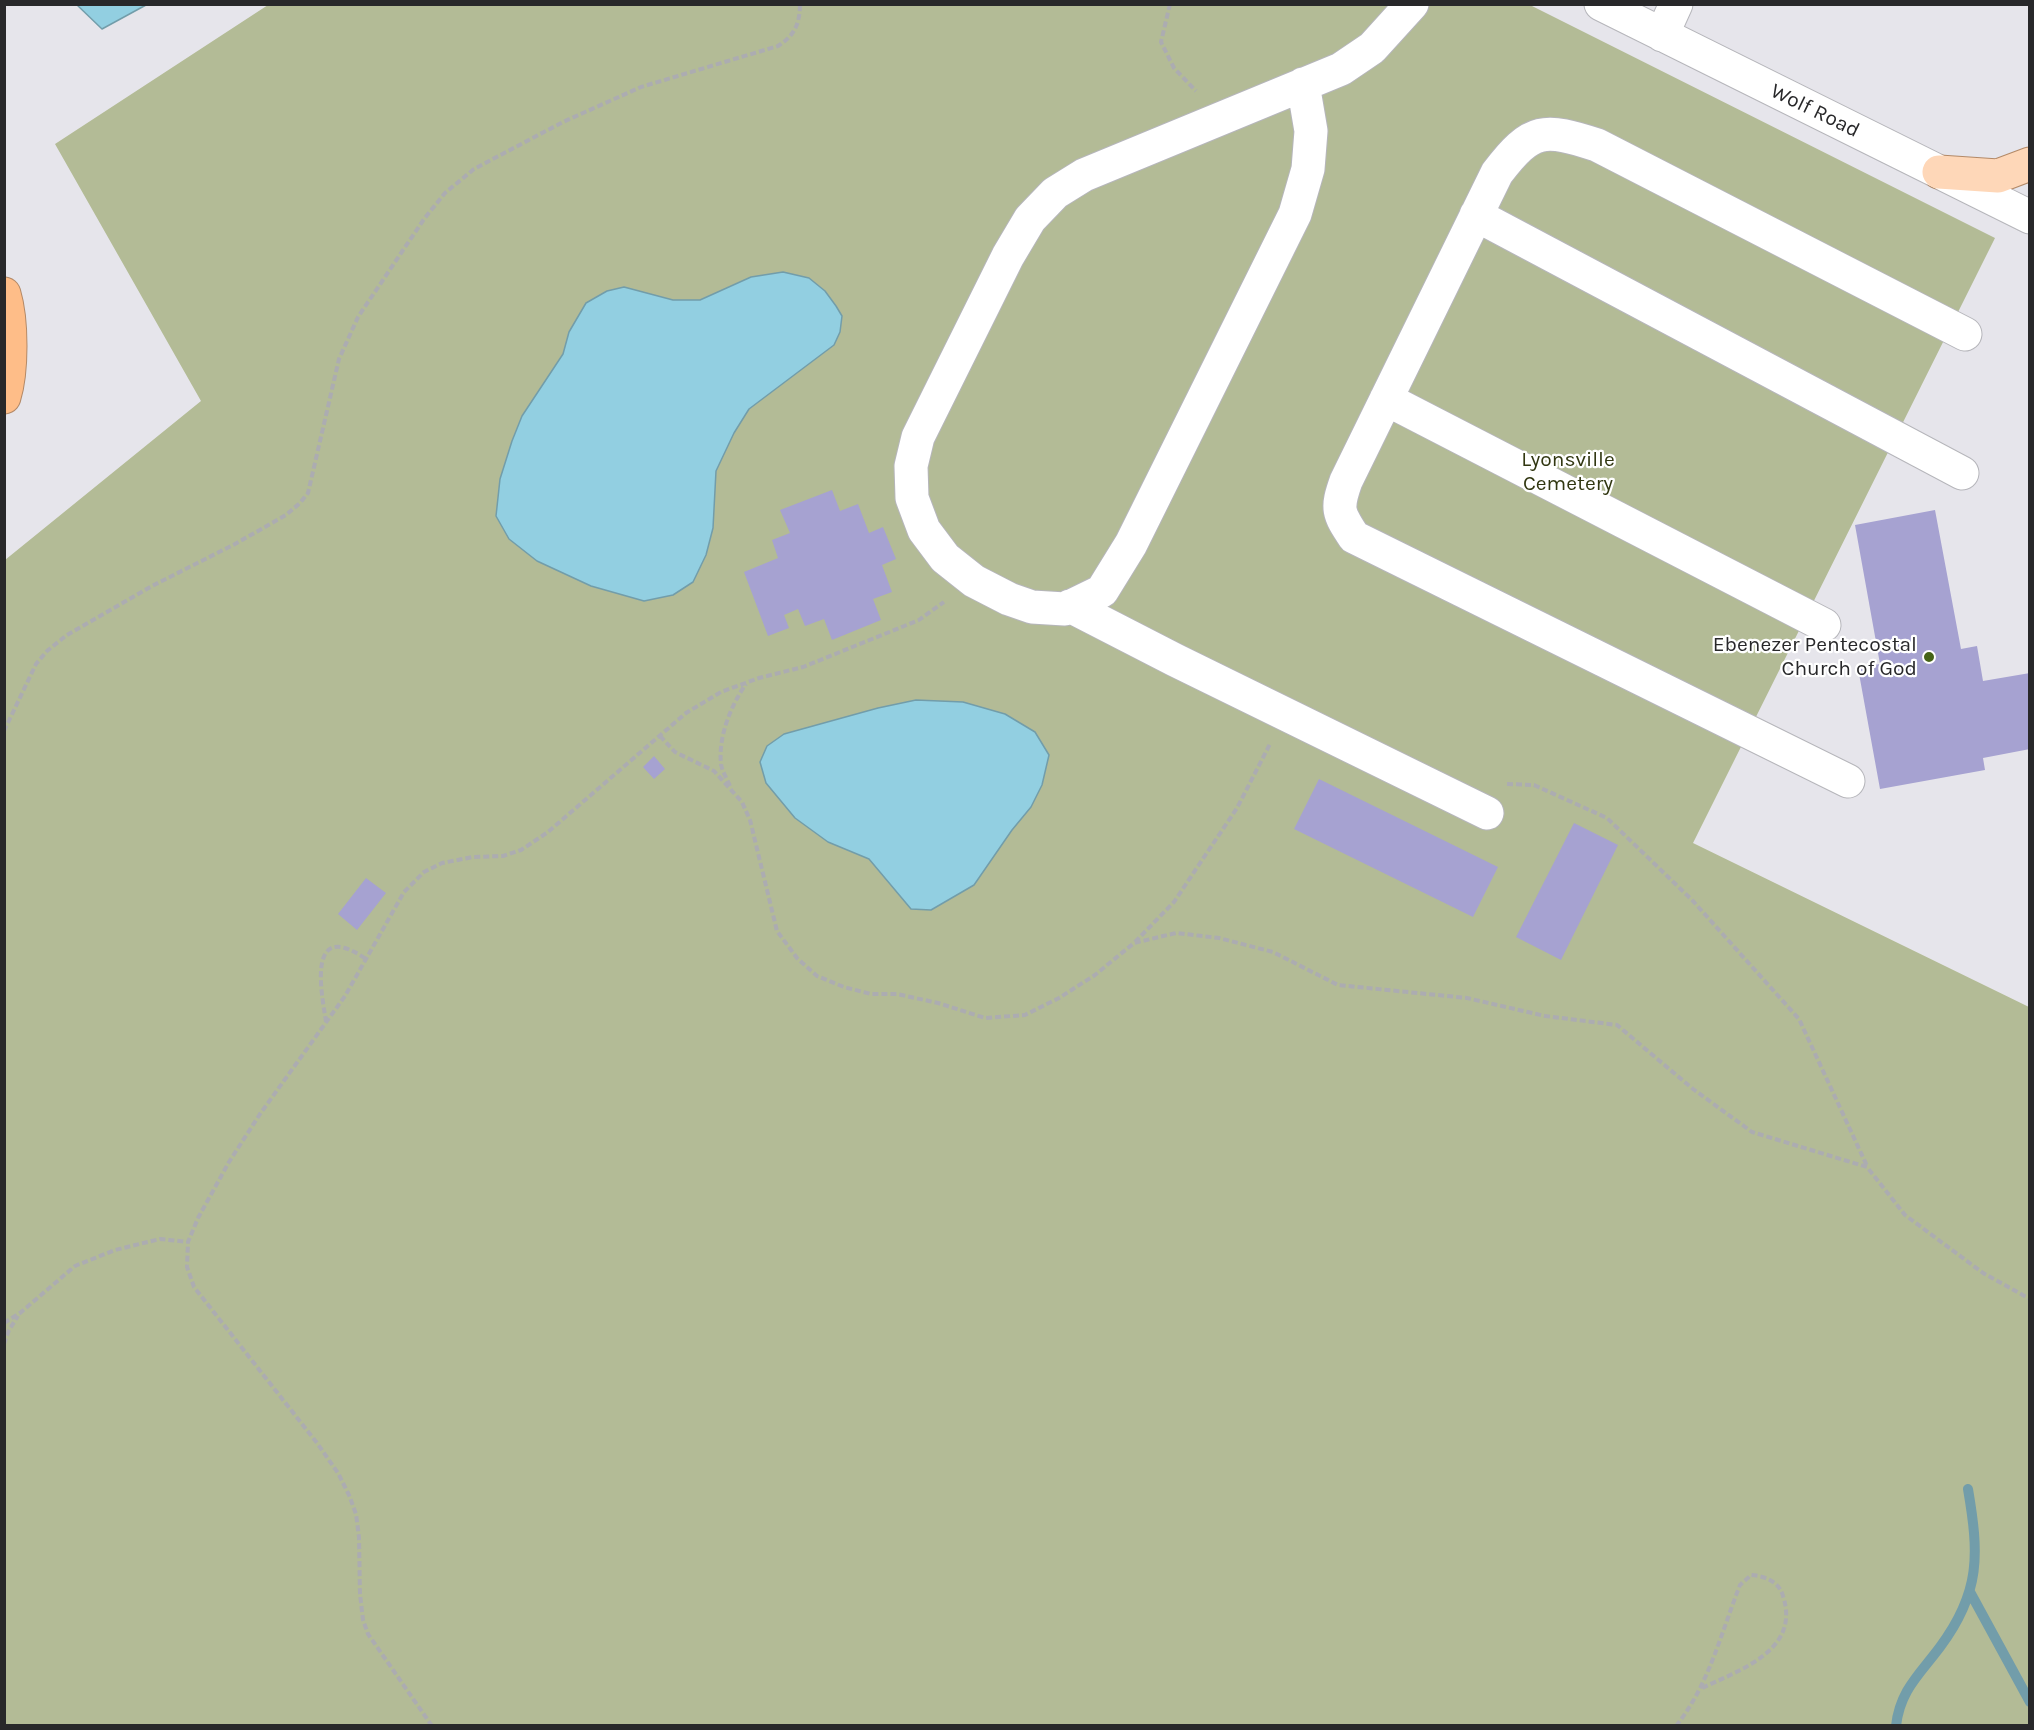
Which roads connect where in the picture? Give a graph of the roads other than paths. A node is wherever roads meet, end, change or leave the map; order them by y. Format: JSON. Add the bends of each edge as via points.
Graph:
{"nodes":[{"id":1,"x":1412,"y":4,"type":"edge"},
{"id":2,"x":1601,"y":4,"type":"edge"},
{"id":3,"x":1676,"y":4,"type":"edge"},
{"id":4,"x":1662,"y":35,"type":"junction"},
{"id":5,"x":1303,"y":84,"type":"junction"},
{"id":6,"x":2030,"y":164,"type":"edge"},
{"id":7,"x":1939,"y":172,"type":"junction"},
{"id":8,"x":1476,"y":215,"type":"junction"},
{"id":9,"x":2030,"y":217,"type":"edge"},
{"id":10,"x":4,"y":294,"type":"edge"},
{"id":11,"x":1965,"y":334,"type":"dead end"},
{"id":12,"x":4,"y":397,"type":"edge"},
{"id":13,"x":1386,"y":399,"type":"junction"},
{"id":14,"x":1962,"y":472,"type":"dead end"},
{"id":15,"x":1070,"y":606,"type":"junction"},
{"id":16,"x":1824,"y":625,"type":"dead end"},
{"id":17,"x":1848,"y":781,"type":"dead end"},
{"id":18,"x":1487,"y":813,"type":"road end"}],
"edges":[{"from":1,"to":5,"type":"street","via":[[1372,48],[1341,69]]},
{"from":2,"to":4,"type":"street","name":"Wolf Road"},
{"from":3,"to":4,"type":"street"},
{"from":4,"to":7,"type":"street","name":"Wolf Road"},
{"from":5,"to":15,"type":"street","via":[[1311,131],[1308,169],[1295,214],[1131,544],[1102,591]]},
{"from":5,"to":15,"type":"street","via":[[1084,174],[1055,193],[1030,219],[1008,256],[918,437],[911,466],[912,498],[924,530],[945,558],[974,581],[1009,599],[1032,607]]},
{"from":6,"to":7,"type":"main road","via":[[1998,176]]},
{"from":7,"to":9,"type":"street","name":"Wolf Road"},
{"from":8,"to":11,"type":"street","via":[[1497,173],[1516,149],[1550,133],[1570,137],[1597,145]]},
{"from":8,"to":13,"type":"street"},
{"from":8,"to":14,"type":"street"},
{"from":10,"to":12,"type":"highway","via":[[9,310],[9,382]]},
{"from":13,"to":16,"type":"street"},
{"from":13,"to":17,"type":"street","via":[[1339,502],[1342,519],[1354,537]]},
{"from":15,"to":18,"type":"street"}]}
